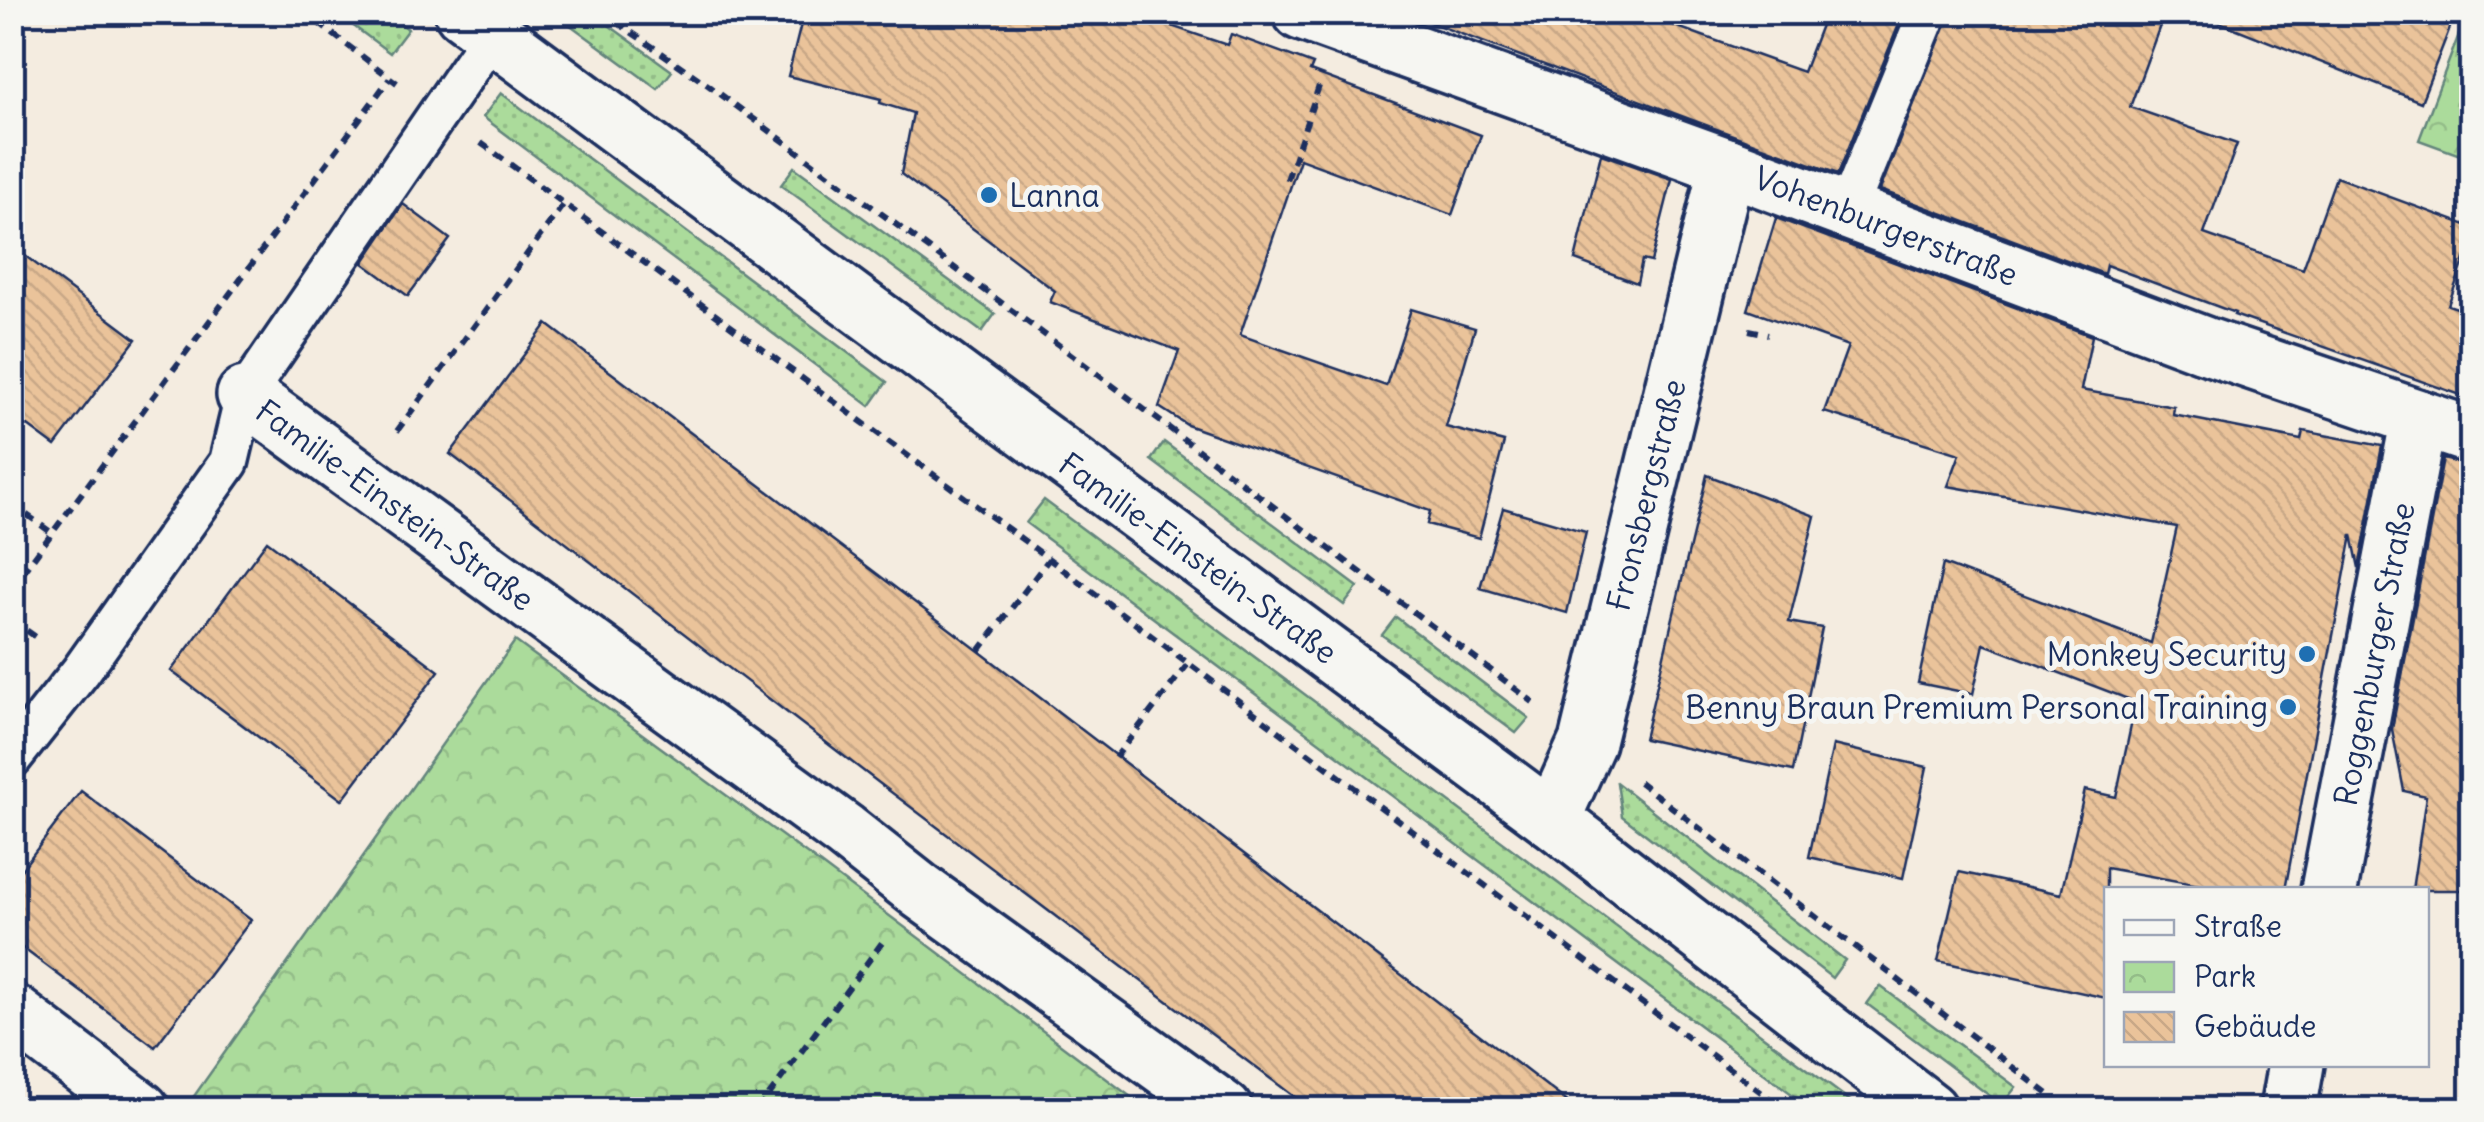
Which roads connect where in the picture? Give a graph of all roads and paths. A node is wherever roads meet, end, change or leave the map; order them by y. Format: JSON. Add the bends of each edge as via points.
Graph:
{"nodes":[{"id":1,"x":304,"y":12,"type":"edge"},
{"id":2,"x":602,"y":12,"type":"edge"},
{"id":3,"x":1928,"y":12,"type":"edge"},
{"id":4,"x":1321,"y":20,"type":"edge"},
{"id":5,"x":477,"y":24,"type":"edge"},
{"id":6,"x":390,"y":78,"type":"junction"},
{"id":7,"x":438,"y":111,"type":"junction"},
{"id":8,"x":1727,"y":166,"type":"junction"},
{"id":9,"x":1287,"y":180,"type":"dead end"},
{"id":10,"x":564,"y":205,"type":"junction"},
{"id":11,"x":1847,"y":211,"type":"junction"},
{"id":12,"x":245,"y":396,"type":"junction"},
{"id":13,"x":2419,"y":418,"type":"junction"},
{"id":14,"x":2472,"y":436,"type":"edge"},
{"id":15,"x":360,"y":480,"type":"junction"},
{"id":16,"x":12,"y":504,"type":"edge"},
{"id":17,"x":52,"y":533,"type":"junction"},
{"id":18,"x":1049,"y":559,"type":"junction"},
{"id":19,"x":12,"y":587,"type":"edge"},
{"id":20,"x":979,"y":652,"type":"dead end"},
{"id":21,"x":1188,"y":664,"type":"junction"},
{"id":22,"x":1586,"y":742,"type":"junction"},
{"id":23,"x":12,"y":758,"type":"edge"},
{"id":24,"x":1115,"y":758,"type":"dead end"},
{"id":25,"x":1552,"y":819,"type":"junction"},
{"id":26,"x":2330,"y":887,"type":"edge"},
{"id":27,"x":920,"y":891,"type":"junction"},
{"id":28,"x":12,"y":1012,"type":"edge"},
{"id":29,"x":2295,"y":1067,"type":"edge"},
{"id":30,"x":142,"y":1110,"type":"edge"},
{"id":31,"x":758,"y":1110,"type":"edge"},
{"id":32,"x":1224,"y":1110,"type":"edge"},
{"id":33,"x":1785,"y":1110,"type":"edge"},
{"id":34,"x":1929,"y":1110,"type":"edge"},
{"id":35,"x":2069,"y":1110,"type":"edge"},
{"id":36,"x":2288,"y":1110,"type":"edge"}],
"edges":[{"from":1,"to":6,"type":"path"},
{"from":2,"to":22,"type":"path"},
{"from":3,"to":11,"type":"lane"},
{"from":4,"to":8,"type":"street","name":"Vohenburgerstraße"},
{"from":4,"to":9,"type":"path"},
{"from":5,"to":7,"type":"lane"},
{"from":5,"to":25,"type":"street","name":"Familie-Einstein-Straße"},
{"from":6,"to":7,"type":"path"},
{"from":6,"to":17,"type":"path"},
{"from":7,"to":10,"type":"path"},
{"from":7,"to":12,"type":"lane"},
{"from":8,"to":11,"type":"street","name":"Vohenburgerstraße"},
{"from":8,"to":22,"type":"street","name":"Fronsbergstraße"},
{"from":10,"to":15,"type":"path"},
{"from":10,"to":18,"type":"path"},
{"from":11,"to":13,"type":"street","name":"Vohenburgerstraße"},
{"from":12,"to":15,"type":"street","name":"Familie-Einstein-Straße"},
{"from":12,"to":23,"type":"lane","via":[[230,462]]},
{"from":13,"to":14,"type":"street","name":"Vohenburgerstraße"},
{"from":13,"to":26,"type":"street","name":"Roggenburger Straße"},
{"from":15,"to":27,"type":"street","name":"Familie-Einstein-Straße"},
{"from":16,"to":17,"type":"path"},
{"from":17,"to":19,"type":"path"},
{"from":18,"to":20,"type":"path"},
{"from":18,"to":21,"type":"path"},
{"from":21,"to":24,"type":"path"},
{"from":21,"to":33,"type":"path"},
{"from":22,"to":25,"type":"street","name":"Fronsbergstraße"},
{"from":22,"to":35,"type":"path"},
{"from":25,"to":34,"type":"street","name":"Familie-Einstein-Straße"},
{"from":27,"to":31,"type":"path"},
{"from":27,"to":32,"type":"street","name":"Familie-Einstein-Straße"},
{"from":28,"to":30,"type":"street"},
{"from":29,"to":36,"type":"street"}]}
